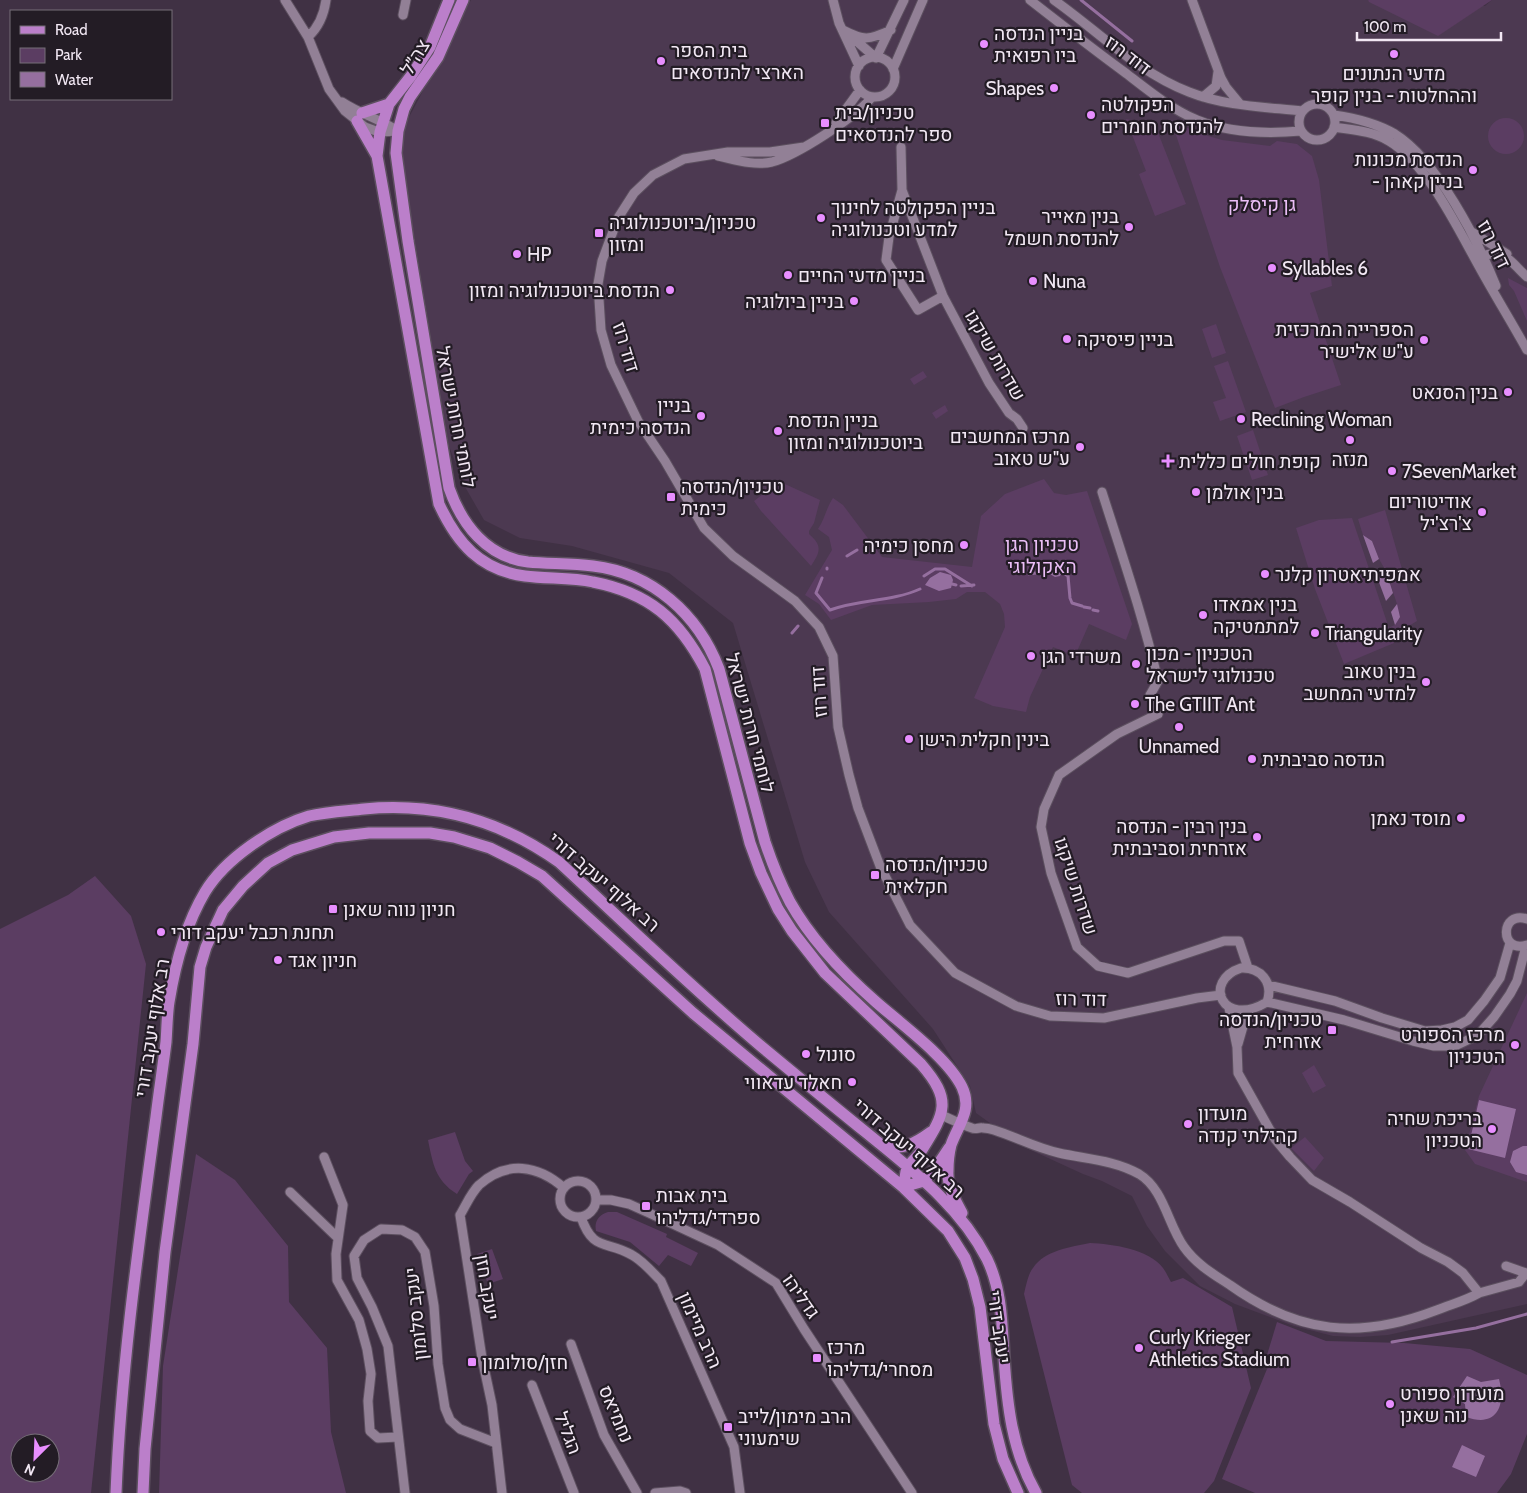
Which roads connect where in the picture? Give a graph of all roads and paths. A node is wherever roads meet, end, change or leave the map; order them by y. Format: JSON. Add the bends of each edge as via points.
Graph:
{"nodes":[{"id":1,"x":285,"y":0,"type":"edge"},
{"id":2,"x":326,"y":0,"type":"edge"},
{"id":3,"x":406,"y":0,"type":"edge"},
{"id":4,"x":449,"y":0,"type":"edge"},
{"id":5,"x":463,"y":0,"type":"edge"},
{"id":6,"x":833,"y":0,"type":"edge"},
{"id":7,"x":904,"y":0,"type":"edge"},
{"id":8,"x":923,"y":0,"type":"edge"},
{"id":9,"x":1030,"y":0,"type":"edge"},
{"id":10,"x":1054,"y":0,"type":"edge"},
{"id":11,"x":1192,"y":0,"type":"edge"},
{"id":12,"x":403,"y":15,"type":"dead end"},
{"id":13,"x":843,"y":30,"type":"junction"},
{"id":14,"x":891,"y":30,"type":"junction"},
{"id":15,"x":308,"y":37,"type":"junction"},
{"id":16,"x":876,"y":58,"type":"junction"},
{"id":17,"x":1217,"y":64,"type":"junction"},
{"id":18,"x":859,"y":66,"type":"junction"},
{"id":19,"x":893,"y":69,"type":"junction"},
{"id":20,"x":860,"y":90,"type":"junction"},
{"id":21,"x":872,"y":97,"type":"junction"},
{"id":22,"x":1204,"y":97,"type":"junction"},
{"id":23,"x":389,"y":104,"type":"junction"},
{"id":24,"x":1240,"y":104,"type":"junction"},
{"id":25,"x":1302,"y":111,"type":"junction"},
{"id":26,"x":1334,"y":115,"type":"junction"},
{"id":27,"x":360,"y":117,"type":"junction"},
{"id":28,"x":381,"y":127,"type":"junction"},
{"id":29,"x":1334,"y":128,"type":"junction"},
{"id":30,"x":398,"y":131,"type":"junction"},
{"id":31,"x":829,"y":131,"type":"junction"},
{"id":32,"x":1302,"y":131,"type":"junction"},
{"id":33,"x":902,"y":147,"type":"dead end"},
{"id":34,"x":377,"y":156,"type":"junction"},
{"id":35,"x":902,"y":190,"type":"junction"},
{"id":36,"x":1469,"y":230,"type":"junction"},
{"id":37,"x":1480,"y":257,"type":"junction"},
{"id":38,"x":1516,"y":264,"type":"junction"},
{"id":39,"x":1527,"y":277,"type":"edge"},
{"id":40,"x":943,"y":296,"type":"junction"},
{"id":41,"x":1527,"y":350,"type":"edge"},
{"id":42,"x":1023,"y":428,"type":"dead end"},
{"id":43,"x":1102,"y":492,"type":"dead end"},
{"id":44,"x":1527,"y":917,"type":"edge"},
{"id":45,"x":1510,"y":943,"type":"junction"},
{"id":46,"x":1527,"y":946,"type":"edge"},
{"id":47,"x":1248,"y":968,"type":"junction"},
{"id":48,"x":1527,"y":968,"type":"edge"},
{"id":49,"x":1517,"y":981,"type":"junction"},
{"id":50,"x":1268,"y":985,"type":"junction"},
{"id":51,"x":1221,"y":995,"type":"junction"},
{"id":52,"x":1267,"y":1002,"type":"junction"},
{"id":53,"x":1229,"y":1008,"type":"junction"},
{"id":54,"x":1250,"y":1010,"type":"junction"},
{"id":55,"x":1237,"y":1047,"type":"junction"},
{"id":56,"x":941,"y":1115,"type":"junction"},
{"id":57,"x":962,"y":1124,"type":"junction"},
{"id":58,"x":936,"y":1127,"type":"junction"},
{"id":59,"x":952,"y":1144,"type":"junction"},
{"id":60,"x":883,"y":1146,"type":"junction"},
{"id":61,"x":324,"y":1157,"type":"dead end"},
{"id":62,"x":908,"y":1167,"type":"junction"},
{"id":63,"x":924,"y":1181,"type":"junction"},
{"id":64,"x":903,"y":1187,"type":"junction"},
{"id":65,"x":564,"y":1188,"type":"junction"},
{"id":66,"x":290,"y":1192,"type":"dead end"},
{"id":67,"x":596,"y":1200,"type":"junction"},
{"id":68,"x":581,"y":1217,"type":"junction"},
{"id":69,"x":972,"y":1232,"type":"junction"},
{"id":70,"x":338,"y":1238,"type":"junction"},
{"id":71,"x":1506,"y":1266,"type":"dead end"},
{"id":72,"x":1526,"y":1273,"type":"edge"},
{"id":73,"x":1479,"y":1293,"type":"junction"},
{"id":74,"x":572,"y":1344,"type":"dead end"},
{"id":75,"x":532,"y":1386,"type":"dead end"},
{"id":76,"x":398,"y":1437,"type":"junction"},
{"id":77,"x":496,"y":1444,"type":"junction"},
{"id":78,"x":116,"y":1493,"type":"edge"},
{"id":79,"x":143,"y":1493,"type":"edge"},
{"id":80,"x":405,"y":1493,"type":"edge"},
{"id":81,"x":502,"y":1493,"type":"edge"},
{"id":82,"x":574,"y":1493,"type":"edge"},
{"id":83,"x":637,"y":1493,"type":"edge"},
{"id":84,"x":655,"y":1493,"type":"edge"},
{"id":85,"x":686,"y":1493,"type":"edge"},
{"id":86,"x":740,"y":1493,"type":"edge"},
{"id":87,"x":912,"y":1493,"type":"edge"},
{"id":88,"x":1018,"y":1493,"type":"edge"},
{"id":89,"x":1036,"y":1493,"type":"edge"}],
"edges":[{"from":1,"to":15,"type":"street"},
{"from":2,"to":15,"type":"street","via":[[321,21]]},
{"from":3,"to":12,"type":"street"},
{"from":4,"to":23,"type":"main road","name":"צה״ל","via":[[426,53]]},
{"from":5,"to":30,"type":"main road","name":"צה״ל","via":[[438,57],[410,97]]},
{"from":6,"to":13,"type":"street"},
{"from":7,"to":14,"type":"street"},
{"from":8,"to":19,"type":"street"},
{"from":9,"to":32,"type":"street","name":"דוד רוז","via":[[1167,104],[1196,120],[1240,130]]},
{"from":10,"to":22,"type":"street","name":"דוד רוז","via":[[1138,65],[1173,86]]},
{"from":11,"to":17,"type":"street"},
{"from":13,"to":14,"type":"street","via":[[868,39]]},
{"from":13,"to":16,"type":"street"},
{"from":13,"to":18,"type":"street"},
{"from":14,"to":16,"type":"street"},
{"from":15,"to":27,"type":"street","via":[[335,98]]},
{"from":16,"to":18,"type":"street"},
{"from":16,"to":19,"type":"street","via":[[886,60]]},
{"from":17,"to":22,"type":"street","via":[[1216,86]]},
{"from":17,"to":24,"type":"street","via":[[1226,87]]},
{"from":18,"to":20,"type":"street","via":[[856,78]]},
{"from":19,"to":21,"type":"street","via":[[895,80],[890,91]]},
{"from":20,"to":21,"type":"street"},
{"from":20,"to":31,"type":"street","name":"דוד רוז"},
{"from":21,"to":31,"type":"street","name":"דוד רוז"},
{"from":22,"to":24,"type":"street","name":"דוד רוז"},
{"from":23,"to":27,"type":"main road"},
{"from":23,"to":28,"type":"main road","name":"צה״ל"},
{"from":24,"to":25,"type":"street","name":"דוד רוז"},
{"from":25,"to":26,"type":"street","via":[[1310,105],[1321,104]]},
{"from":25,"to":32,"type":"street","via":[[1299,121]]},
{"from":26,"to":29,"type":"street"},
{"from":26,"to":36,"type":"street","name":"דוד רוז","via":[[1372,124],[1409,145],[1440,182]]},
{"from":27,"to":28,"type":"street"},
{"from":27,"to":34,"type":"main road"},
{"from":28,"to":30,"type":"street"},
{"from":28,"to":34,"type":"main road","name":"לוחמי חרות ישראל"},
{"from":29,"to":32,"type":"street","via":[[1328,136],[1319,139],[1309,138]]},
{"from":29,"to":37,"type":"street","name":"דוד רוז","via":[[1376,134],[1403,151],[1422,171]]},
{"from":30,"to":57,"type":"main road","name":"לוחמי חרות ישראל","via":[[396,153],[408,241],[449,488],[456,508],[467,526],[496,551],[526,562],[594,566],[617,572],[662,593],[691,618],[712,650],[719,669],[765,842],[790,902],[842,971],[955,1076],[965,1100]]},
{"from":31,"to":51,"type":"street","name":"דוד רוז","via":[[804,147],[770,152],[728,152],[684,160],[660,170],[643,183],[618,218],[602,261],[598,284],[602,330],[611,365],[638,421],[704,528],[733,556],[795,601],[819,627],[833,656],[838,727],[858,808],[884,876],[910,925],[955,973],[1016,1006],[1050,1016],[1104,1018]]},
{"from":33,"to":35,"type":"street"},
{"from":34,"to":56,"type":"main road","name":"לוחמי חרות ישראל","via":[[433,479],[449,526],[461,542],[493,567],[526,576],[591,581],[623,590],[651,604],[680,628],[705,669],[750,843],[778,909],[825,973],[932,1076],[941,1091]]},
{"from":35,"to":40,"type":"street","name":"שדרות שיקגו"},
{"from":35,"to":40,"type":"street","via":[[886,260],[918,310]]},
{"from":36,"to":37,"type":"street","name":"דוד רוז"},
{"from":36,"to":38,"type":"street","via":[[1498,247]]},
{"from":37,"to":38,"type":"street","via":[[1496,253]]},
{"from":37,"to":41,"type":"street","name":"דוד רוז"},
{"from":38,"to":39,"type":"street"},
{"from":40,"to":42,"type":"street","name":"שדרות שיקגו","via":[[989,383],[1009,414]]},
{"from":43,"to":47,"type":"street","name":"שדרות שיקגו","via":[[1148,635],[1158,681],[1150,695],[1158,714],[1117,734],[1059,775],[1044,809],[1041,828],[1051,874],[1077,947],[1098,966],[1128,973],[1233,940],[1239,941]]},
{"from":44,"to":45,"type":"street","via":[[1516,918],[1509,923],[1506,932]]},
{"from":45,"to":46,"type":"street","via":[[1518,947]]},
{"from":45,"to":50,"type":"street","via":[[1500,978],[1484,1001],[1468,1020],[1442,1030],[1425,1031],[1335,1001]]},
{"from":46,"to":49,"type":"street"},
{"from":47,"to":50,"type":"street","via":[[1261,974]]},
{"from":47,"to":51,"type":"street","via":[[1234,970],[1228,975],[1223,980]]},
{"from":48,"to":49,"type":"street"},
{"from":49,"to":52,"type":"street","via":[[1478,1035],[1455,1046],[1434,1046]]},
{"from":50,"to":52,"type":"street"},
{"from":51,"to":53,"type":"street"},
{"from":52,"to":54,"type":"street"},
{"from":53,"to":54,"type":"street"},
{"from":53,"to":55,"type":"street"},
{"from":54,"to":55,"type":"street"},
{"from":55,"to":73,"type":"street","via":[[1238,1073],[1275,1140],[1304,1173],[1328,1191],[1448,1262],[1463,1273]]},
{"from":56,"to":57,"type":"street"},
{"from":56,"to":58,"type":"main road","name":"לוחמי חרות ישראל"},
{"from":57,"to":59,"type":"main road","name":"לוחמי חרות ישראל"},
{"from":57,"to":73,"type":"street","via":[[974,1129],[995,1130],[1059,1153],[1104,1160],[1149,1180],[1183,1246],[1198,1264],[1250,1299],[1291,1318],[1321,1327],[1388,1326],[1464,1302]]},
{"from":58,"to":60,"type":"main road","via":[[909,1146]]},
{"from":58,"to":62,"type":"main road","name":"לוחמי חרות ישראל"},
{"from":59,"to":63,"type":"main road"},
{"from":59,"to":69,"type":"main road","name":"לוחמי חרות ישראל","via":[[947,1173],[954,1197]]},
{"from":60,"to":62,"type":"main road","name":"רב אלוף יעקב דורי"},
{"from":60,"to":78,"type":"main road","name":"רב אלוף יעקב דורי","via":[[761,1046],[559,862],[537,846],[486,822],[457,814],[406,808],[383,807],[309,816],[274,831],[250,845],[206,891],[188,928],[177,966],[169,1002],[138,1250]]},
{"from":61,"to":70,"type":"street","via":[[342,1205]]},
{"from":62,"to":63,"type":"main road","name":"רב אלוף יעקב דורי"},
{"from":62,"to":64,"type":"main road","name":"לוחמי חרות ישראל"},
{"from":63,"to":64,"type":"main road"},
{"from":63,"to":69,"type":"main road","name":"רב אלוף יעקב דורי"},
{"from":64,"to":79,"type":"main road","name":"רב אלוף יעקב דורי","via":[[693,1013],[542,876],[518,862],[472,842],[430,833],[334,837],[292,850],[268,863],[223,910],[200,967],[165,1252]]},
{"from":64,"to":88,"type":"main road","name":"יעקב דורי","via":[[948,1231],[974,1278],[994,1424],[1003,1459]]},
{"from":65,"to":67,"type":"street","via":[[571,1182],[583,1182],[593,1189]]},
{"from":65,"to":68,"type":"street","via":[[560,1195],[561,1207],[569,1215]]},
{"from":65,"to":77,"type":"street","name":"יעקב חזן","via":[[535,1170],[504,1172],[479,1186],[460,1215]]},
{"from":66,"to":70,"type":"street"},
{"from":67,"to":68,"type":"street","via":[[592,1212]]},
{"from":67,"to":87,"type":"street","name":"גדליהו","via":[[629,1204],[718,1245],[776,1283]]},
{"from":68,"to":86,"type":"street","name":"הרב מיימון","via":[[586,1232],[598,1243],[631,1254],[661,1282],[734,1447]]},
{"from":69,"to":89,"type":"main road","name":"רב אלוף יעקב דורי","via":[[995,1279],[1003,1323],[1010,1424],[1021,1461]]},
{"from":70,"to":76,"type":"street","via":[[337,1280],[359,1320],[367,1349],[371,1374],[368,1401],[370,1430],[378,1438]]},
{"from":71,"to":72,"type":"street"},
{"from":72,"to":73,"type":"street","via":[[1519,1282]]},
{"from":74,"to":83,"type":"street","name":"נחמיאס","via":[[604,1436]]},
{"from":75,"to":82,"type":"street","name":"הגליל"},
{"from":76,"to":77,"type":"street","name":"יעקב סלומון","via":[[388,1346],[357,1278],[354,1256],[364,1240],[381,1229],[402,1230],[415,1238],[426,1252],[438,1364],[450,1420],[460,1430]]},
{"from":76,"to":80,"type":"street","name":"יעקב סלומון"},
{"from":77,"to":81,"type":"street","name":"יעקב חזן"},
{"from":84,"to":85,"type":"street"}]}
